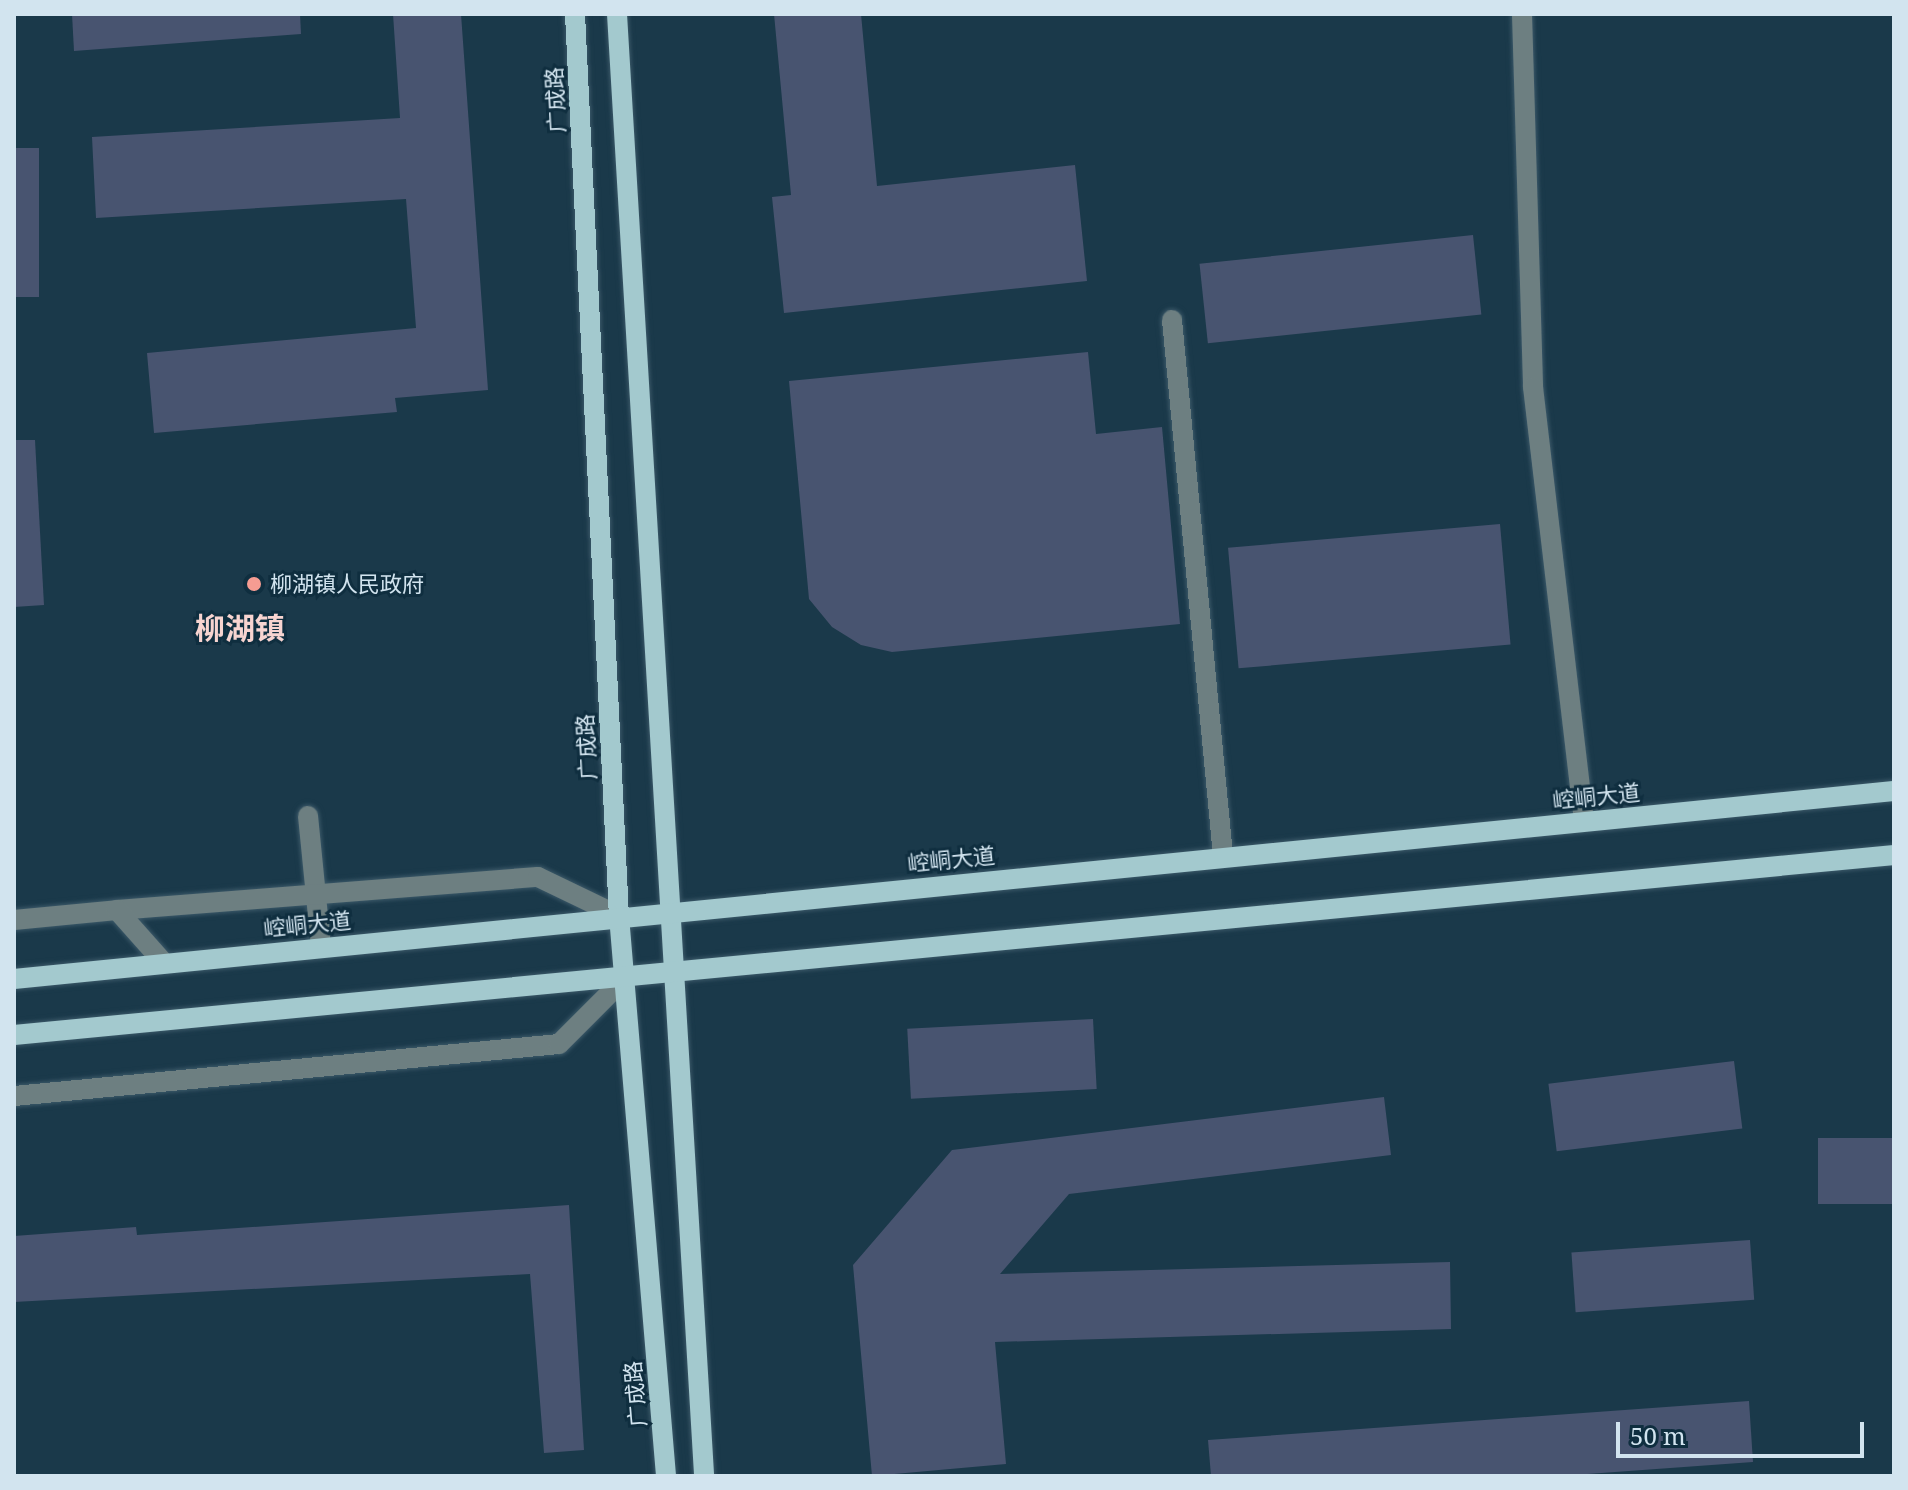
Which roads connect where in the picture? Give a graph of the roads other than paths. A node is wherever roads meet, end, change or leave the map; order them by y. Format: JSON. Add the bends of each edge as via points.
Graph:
{"nodes":[{"id":1,"x":575,"y":14,"type":"edge"},
{"id":2,"x":617,"y":14,"type":"edge"},
{"id":3,"x":1522,"y":14,"type":"edge"},
{"id":4,"x":1172,"y":320,"type":"dead end"},
{"id":5,"x":1894,"y":791,"type":"edge"},
{"id":6,"x":308,"y":816,"type":"dead end"},
{"id":7,"x":1584,"y":821,"type":"junction"},
{"id":8,"x":1894,"y":855,"type":"edge"},
{"id":9,"x":1223,"y":856,"type":"junction"},
{"id":10,"x":314,"y":895,"type":"junction"},
{"id":11,"x":117,"y":910,"type":"junction"},
{"id":12,"x":672,"y":911,"type":"junction"},
{"id":13,"x":619,"y":916,"type":"junction"},
{"id":14,"x":14,"y":920,"type":"edge"},
{"id":15,"x":321,"y":947,"type":"junction"},
{"id":16,"x":164,"y":963,"type":"junction"},
{"id":17,"x":676,"y":974,"type":"junction"},
{"id":18,"x":14,"y":979,"type":"edge"},
{"id":19,"x":624,"y":979,"type":"junction"},
{"id":20,"x":14,"y":1035,"type":"edge"},
{"id":21,"x":14,"y":1096,"type":"edge"},
{"id":22,"x":666,"y":1476,"type":"edge"},
{"id":23,"x":704,"y":1476,"type":"edge"}],
"edges":[{"from":1,"to":13,"type":"main road","name":"广成路"},
{"from":2,"to":12,"type":"main road"},
{"from":3,"to":7,"type":"street","via":[[1533,387]]},
{"from":4,"to":9,"type":"street"},
{"from":5,"to":7,"type":"main road","name":"崆峒大道"},
{"from":6,"to":10,"type":"street"},
{"from":7,"to":9,"type":"main road","name":"崆峒大道"},
{"from":8,"to":17,"type":"main road"},
{"from":9,"to":12,"type":"main road","name":"崆峒大道"},
{"from":10,"to":11,"type":"street"},
{"from":10,"to":13,"type":"street","via":[[538,877]]},
{"from":10,"to":15,"type":"street"},
{"from":11,"to":14,"type":"street"},
{"from":11,"to":16,"type":"street"},
{"from":12,"to":13,"type":"main road","name":"崆峒大道"},
{"from":12,"to":17,"type":"main road"},
{"from":13,"to":15,"type":"main road","name":"崆峒大道"},
{"from":13,"to":19,"type":"main road","name":"广成路"},
{"from":15,"to":16,"type":"main road","name":"崆峒大道"},
{"from":16,"to":18,"type":"main road","name":"崆峒大道"},
{"from":17,"to":19,"type":"main road"},
{"from":17,"to":23,"type":"main road"},
{"from":19,"to":20,"type":"main road"},
{"from":19,"to":21,"type":"street","via":[[559,1044]]},
{"from":19,"to":22,"type":"main road","name":"广成路"}]}
